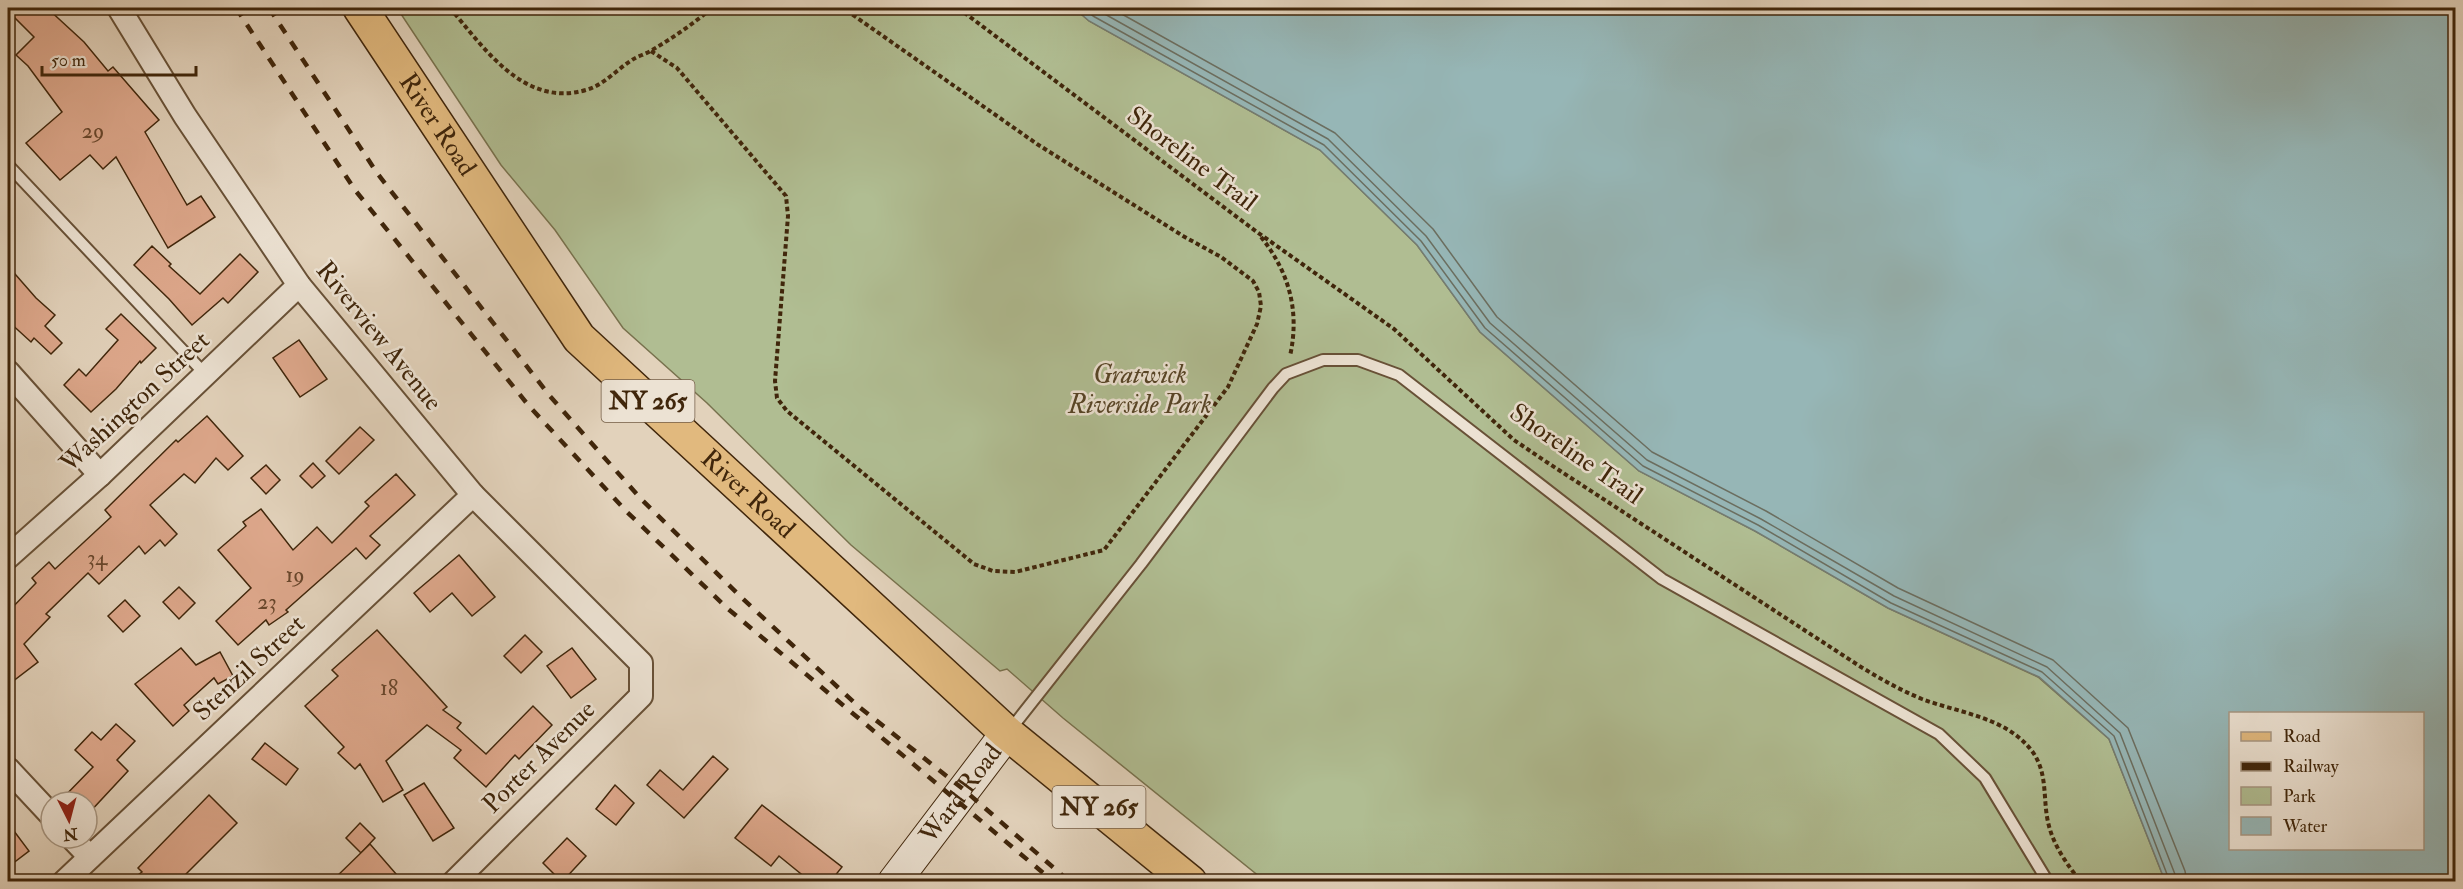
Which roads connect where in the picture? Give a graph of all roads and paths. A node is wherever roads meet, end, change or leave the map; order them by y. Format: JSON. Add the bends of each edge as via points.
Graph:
{"nodes":[{"id":1,"x":119,"y":8,"type":"edge"},
{"id":2,"x":360,"y":8,"type":"edge"},
{"id":3,"x":450,"y":8,"type":"edge"},
{"id":4,"x":712,"y":8,"type":"edge"},
{"id":5,"x":843,"y":8,"type":"edge"},
{"id":6,"x":958,"y":8,"type":"edge"},
{"id":7,"x":651,"y":51,"type":"junction"},
{"id":8,"x":8,"y":165,"type":"edge"},
{"id":9,"x":1257,"y":232,"type":"junction"},
{"id":10,"x":299,"y":285,"type":"junction"},
{"id":11,"x":8,"y":372,"type":"edge"},
{"id":12,"x":1286,"y":374,"type":"junction"},
{"id":13,"x":206,"y":375,"type":"junction"},
{"id":14,"x":100,"y":475,"type":"junction"},
{"id":15,"x":472,"y":495,"type":"junction"},
{"id":16,"x":8,"y":557,"type":"edge"},
{"id":17,"x":641,"y":663,"type":"joint"},
{"id":18,"x":1007,"y":733,"type":"junction"},
{"id":19,"x":8,"y":769,"type":"edge"},
{"id":20,"x":39,"y":802,"type":"edge"},
{"id":21,"x":83,"y":850,"type":"edge"},
{"id":22,"x":90,"y":857,"type":"junction"},
{"id":23,"x":64,"y":882,"type":"edge"},
{"id":24,"x":454,"y":882,"type":"edge"},
{"id":25,"x":894,"y":882,"type":"edge"},
{"id":26,"x":1190,"y":882,"type":"edge"},
{"id":27,"x":2048,"y":882,"type":"edge"},
{"id":28,"x":2081,"y":882,"type":"edge"}],
"edges":[{"from":1,"to":10,"type":"street","name":"Riverview Avenue","via":[[185,116]]},
{"from":2,"to":18,"type":"main road","name":"River Road","number":"NY 265","via":[[579,338]]},
{"from":3,"to":7,"type":"path","via":[[490,56],[537,90],[586,90]]},
{"from":4,"to":7,"type":"path"},
{"from":5,"to":7,"type":"path","via":[[1037,144],[1221,257],[1253,281],[1261,306],[1257,324],[1228,387],[1104,550],[1015,572],[974,564],[787,411],[777,398],[775,381],[788,216],[786,196],[677,68]]},
{"from":6,"to":9,"type":"path","name":"Shoreline Trail"},
{"from":8,"to":13,"type":"lane"},
{"from":9,"to":12,"type":"path","via":[[1276,256],[1293,302],[1294,338]]},
{"from":9,"to":28,"type":"path","name":"Shoreline Trail","via":[[1394,328],[1514,440],[1545,461],[1900,690],[2010,730],[2032,751],[2042,770],[2048,825]]},
{"from":10,"to":13,"type":"street","name":"Washington Street"},
{"from":10,"to":15,"type":"street","name":"Riverview Avenue"},
{"from":11,"to":14,"type":"street"},
{"from":12,"to":18,"type":"lane"},
{"from":12,"to":27,"type":"lane","via":[[1323,360],[1358,360],[1399,375],[1662,579],[1939,734],[1985,778]]},
{"from":13,"to":14,"type":"street","name":"Washington Street"},
{"from":14,"to":16,"type":"street","name":"Washington Street"},
{"from":15,"to":17,"type":"street","name":"Riverview Avenue"},
{"from":15,"to":22,"type":"street","name":"Stenzil Street"},
{"from":17,"to":24,"type":"street","name":"Porter Avenue","via":[[641,696]]},
{"from":18,"to":25,"type":"main road","name":"Ward Road"},
{"from":18,"to":26,"type":"main road","name":"River Road","number":"NY 265"},
{"from":19,"to":20,"type":"street"},
{"from":21,"to":22,"type":"street"},
{"from":22,"to":23,"type":"street","name":"Stenzil Street"}]}
